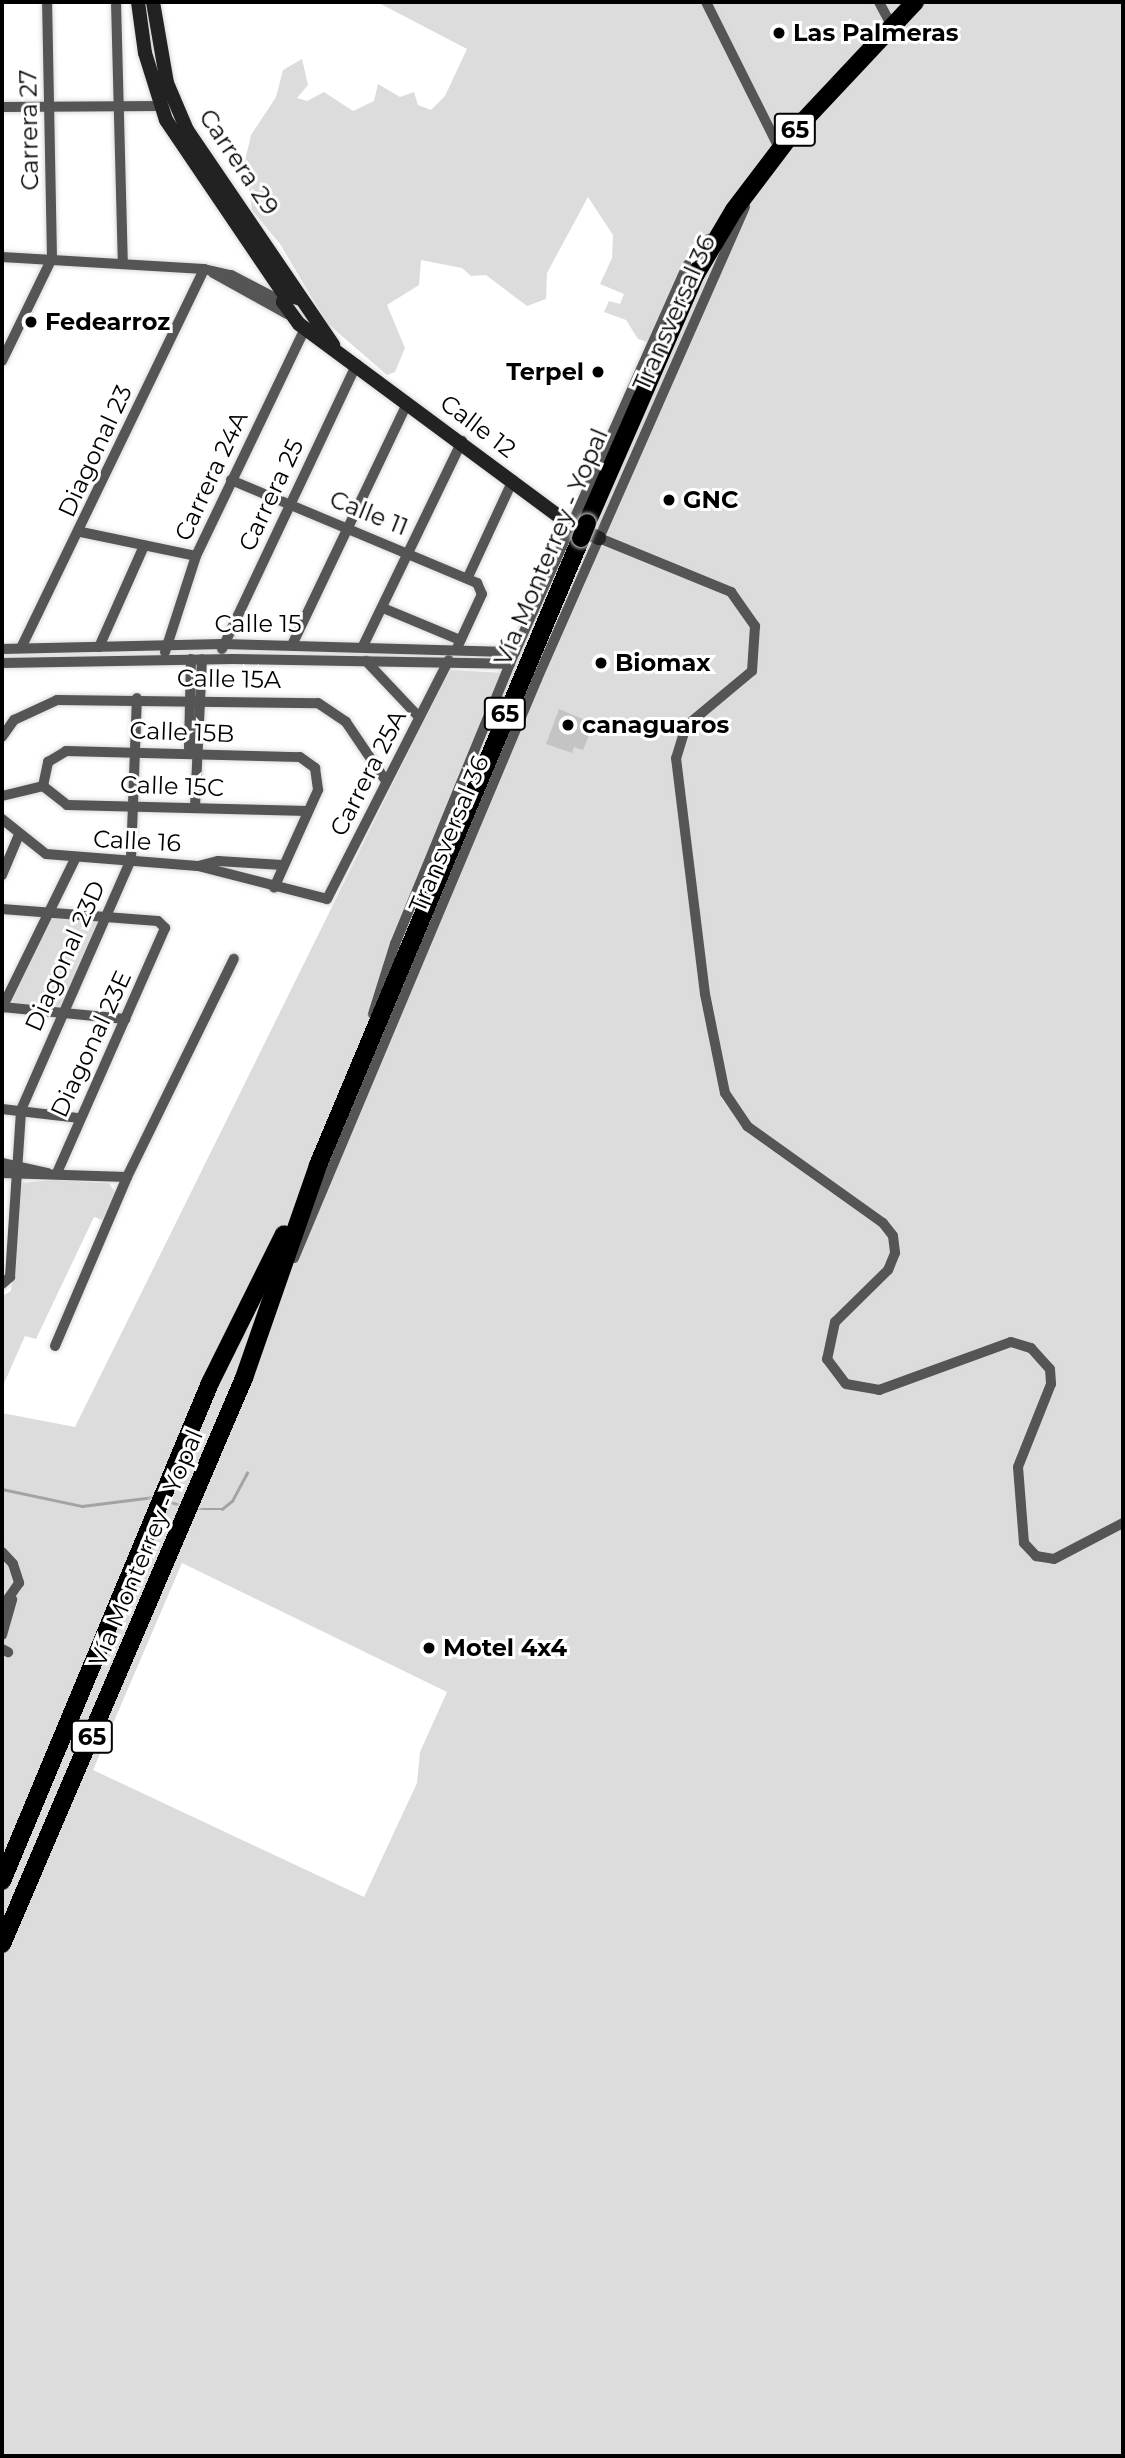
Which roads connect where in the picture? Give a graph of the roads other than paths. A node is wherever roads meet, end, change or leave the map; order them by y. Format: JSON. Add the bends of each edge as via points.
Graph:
{"nodes":[{"id":1,"x":47,"y":2,"type":"edge"},
{"id":2,"x":116,"y":2,"type":"edge"},
{"id":3,"x":138,"y":2,"type":"edge"},
{"id":4,"x":153,"y":2,"type":"edge"},
{"id":5,"x":706,"y":2,"type":"edge"},
{"id":6,"x":879,"y":2,"type":"edge"},
{"id":7,"x":915,"y":2,"type":"edge"},
{"id":8,"x":892,"y":26,"type":"junction"},
{"id":9,"x":50,"y":106,"type":"junction"},
{"id":10,"x":120,"y":106,"type":"junction"},
{"id":11,"x":161,"y":106,"type":"junction"},
{"id":12,"x":2,"y":107,"type":"edge"},
{"id":13,"x":776,"y":153,"type":"junction"},
{"id":14,"x":2,"y":257,"type":"edge"},
{"id":15,"x":52,"y":258,"type":"junction"},
{"id":16,"x":123,"y":263,"type":"junction"},
{"id":17,"x":208,"y":271,"type":"junction"},
{"id":18,"x":289,"y":303,"type":"junction"},
{"id":19,"x":304,"y":329,"type":"junction"},
{"id":20,"x":333,"y":346,"type":"junction"},
{"id":21,"x":2,"y":361,"type":"edge"},
{"id":22,"x":357,"y":364,"type":"junction"},
{"id":23,"x":408,"y":402,"type":"junction"},
{"id":24,"x":462,"y":441,"type":"junction"},
{"id":25,"x":231,"y":480,"type":"junction"},
{"id":26,"x":513,"y":481,"type":"junction"},
{"id":27,"x":290,"y":504,"type":"junction"},
{"id":28,"x":349,"y":528,"type":"junction"},
{"id":29,"x":585,"y":531,"type":"junction"},
{"id":30,"x":80,"y":532,"type":"junction"},
{"id":31,"x":144,"y":547,"type":"junction"},
{"id":32,"x":409,"y":552,"type":"junction"},
{"id":33,"x":196,"y":556,"type":"junction"},
{"id":34,"x":468,"y":577,"type":"junction"},
{"id":35,"x":383,"y":608,"type":"junction"},
{"id":36,"x":223,"y":644,"type":"junction"},
{"id":37,"x":458,"y":644,"type":"junction"},
{"id":38,"x":292,"y":645,"type":"junction"},
{"id":39,"x":165,"y":646,"type":"junction"},
{"id":40,"x":346,"y":646,"type":"junction"},
{"id":41,"x":363,"y":646,"type":"junction"},
{"id":42,"x":99,"y":647,"type":"junction"},
{"id":43,"x":21,"y":648,"type":"junction"},
{"id":44,"x":2,"y":649,"type":"edge"},
{"id":45,"x":515,"y":652,"type":"junction"},
{"id":46,"x":196,"y":659,"type":"junction"},
{"id":47,"x":220,"y":659,"type":"junction"},
{"id":48,"x":166,"y":660,"type":"junction"},
{"id":49,"x":449,"y":660,"type":"junction"},
{"id":50,"x":342,"y":661,"type":"junction"},
{"id":51,"x":366,"y":661,"type":"junction"},
{"id":52,"x":2,"y":663,"type":"edge"},
{"id":53,"x":510,"y":664,"type":"junction"},
{"id":54,"x":137,"y":698,"type":"junction"},
{"id":55,"x":195,"y":700,"type":"junction"},
{"id":56,"x":419,"y":718,"type":"junction"},
{"id":57,"x":2,"y":737,"type":"edge"},
{"id":58,"x":135,"y":751,"type":"junction"},
{"id":59,"x":195,"y":754,"type":"junction"},
{"id":60,"x":386,"y":781,"type":"junction"},
{"id":61,"x":43,"y":786,"type":"junction"},
{"id":62,"x":2,"y":796,"type":"edge"},
{"id":63,"x":134,"y":805,"type":"junction"},
{"id":64,"x":195,"y":807,"type":"junction"},
{"id":65,"x":307,"y":811,"type":"junction"},
{"id":66,"x":2,"y":819,"type":"edge"},
{"id":67,"x":18,"y":837,"type":"junction"},
{"id":68,"x":75,"y":859,"type":"junction"},
{"id":69,"x":131,"y":859,"type":"junction"},
{"id":70,"x":282,"y":865,"type":"junction"},
{"id":71,"x":198,"y":866,"type":"junction"},
{"id":72,"x":2,"y":875,"type":"edge"},
{"id":73,"x":274,"y":888,"type":"junction"},
{"id":74,"x":2,"y":909,"type":"edge"},
{"id":75,"x":49,"y":910,"type":"junction"},
{"id":76,"x":107,"y":916,"type":"junction"},
{"id":77,"x":234,"y":959,"type":"dead end"},
{"id":78,"x":2,"y":1008,"type":"edge"},
{"id":79,"x":63,"y":1011,"type":"junction"},
{"id":80,"x":125,"y":1019,"type":"junction"},
{"id":81,"x":350,"y":1087,"type":"junction"},
{"id":82,"x":2,"y":1109,"type":"edge"},
{"id":83,"x":21,"y":1110,"type":"junction"},
{"id":84,"x":79,"y":1118,"type":"junction"},
{"id":85,"x":2,"y":1163,"type":"edge"},
{"id":86,"x":318,"y":1165,"type":"junction"},
{"id":87,"x":16,"y":1169,"type":"junction"},
{"id":88,"x":2,"y":1173,"type":"edge"},
{"id":89,"x":52,"y":1173,"type":"junction"},
{"id":90,"x":127,"y":1177,"type":"junction"},
{"id":91,"x":2,"y":1284,"type":"edge"},
{"id":92,"x":55,"y":1346,"type":"dead end"},
{"id":93,"x":244,"y":1378,"type":"junction"},
{"id":94,"x":1123,"y":1523,"type":"edge"},
{"id":95,"x":2,"y":1552,"type":"edge"},
{"id":96,"x":14,"y":1596,"type":"junction"},
{"id":97,"x":2,"y":1608,"type":"edge"},
{"id":98,"x":2,"y":1634,"type":"edge"},
{"id":99,"x":2,"y":1881,"type":"edge"},
{"id":100,"x":2,"y":1944,"type":"edge"}],
"edges":[{"from":1,"to":9,"type":"street","name":"Carrera 27"},
{"from":2,"to":10,"type":"street"},
{"from":3,"to":11,"type":"main road","name":"Carrera 29","via":[[145,53]]},
{"from":4,"to":18,"type":"main road","name":"Carrera 29","via":[[159,50],[183,121]]},
{"from":5,"to":13,"type":"street"},
{"from":6,"to":8,"type":"street"},
{"from":7,"to":8,"type":"highway","name":"Vía Monterrey - Yopal","number":"65"},
{"from":8,"to":13,"type":"highway","name":"Vía Monterrey - Yopal","number":"65"},
{"from":9,"to":10,"type":"street"},
{"from":9,"to":12,"type":"street"},
{"from":9,"to":15,"type":"street","name":"Carrera 27"},
{"from":10,"to":11,"type":"street"},
{"from":10,"to":16,"type":"street"},
{"from":11,"to":18,"type":"main road","name":"Carrera 29","via":[[184,150],[257,248]]},
{"from":13,"to":29,"type":"street","name":"Transversal 36","number":"65"},
{"from":13,"to":29,"type":"highway","name":"Vía Monterrey - Yopal","number":"65","via":[[746,192],[696,274]]},
{"from":14,"to":15,"type":"street"},
{"from":15,"to":16,"type":"street"},
{"from":15,"to":21,"type":"street"},
{"from":16,"to":17,"type":"street"},
{"from":17,"to":18,"type":"street"},
{"from":17,"to":30,"type":"street","name":"Diagonal 23"},
{"from":18,"to":19,"type":"main road","name":"Carrera 29"},
{"from":18,"to":20,"type":"main road","name":"Carrera 29"},
{"from":19,"to":20,"type":"main road","name":"Carrera 29"},
{"from":19,"to":25,"type":"street","name":"Carrera 24A"},
{"from":20,"to":22,"type":"main road","name":"Calle 12"},
{"from":22,"to":23,"type":"main road","name":"Calle 12"},
{"from":22,"to":27,"type":"street","name":"Carrera 25"},
{"from":23,"to":24,"type":"main road","name":"Calle 12"},
{"from":23,"to":28,"type":"street"},
{"from":24,"to":26,"type":"main road","name":"Calle 12"},
{"from":24,"to":32,"type":"street"},
{"from":25,"to":27,"type":"street","name":"Calle 11"},
{"from":25,"to":33,"type":"street","name":"Carrera 24A"},
{"from":26,"to":29,"type":"main road","name":"Calle 12"},
{"from":26,"to":34,"type":"street"},
{"from":27,"to":28,"type":"street","name":"Calle 11"},
{"from":27,"to":36,"type":"street","name":"Carrera 25"},
{"from":28,"to":32,"type":"street","name":"Calle 11"},
{"from":28,"to":38,"type":"street"},
{"from":29,"to":45,"type":"street","name":"Transversal 36","number":"65"},
{"from":29,"to":81,"type":"highway","name":"Vía Monterrey - Yopal","number":"65"},
{"from":29,"to":93,"type":"street","name":"Transversal 36","number":"65"},
{"from":29,"to":94,"type":"street","via":[[731,592],[755,626],[752,671],[685,726],[676,758],[705,994],[725,1093],[747,1126],[883,1223],[893,1236],[895,1253],[888,1270],[835,1322],[827,1359],[846,1384],[879,1390],[1011,1342],[1031,1348],[1050,1369],[1051,1384],[1018,1467],[1024,1543],[1036,1556],[1054,1559]]},
{"from":30,"to":31,"type":"street"},
{"from":30,"to":43,"type":"street","name":"Diagonal 23"},
{"from":31,"to":33,"type":"street"},
{"from":31,"to":42,"type":"street"},
{"from":32,"to":34,"type":"street","name":"Calle 11"},
{"from":32,"to":35,"type":"street"},
{"from":33,"to":39,"type":"street","name":"Carrera 24A"},
{"from":34,"to":37,"type":"street","name":"Calle 11","via":[[482,594]]},
{"from":35,"to":37,"type":"street"},
{"from":35,"to":41,"type":"street"},
{"from":36,"to":38,"type":"street","name":"Calle 15"},
{"from":36,"to":39,"type":"street","name":"Calle 15"},
{"from":36,"to":47,"type":"street","name":"Carrera 25"},
{"from":37,"to":41,"type":"street","name":"Calle 15"},
{"from":37,"to":45,"type":"street","name":"Calle 15"},
{"from":38,"to":40,"type":"street","name":"Calle 15"},
{"from":39,"to":42,"type":"street","name":"Calle 15"},
{"from":39,"to":48,"type":"street"},
{"from":40,"to":41,"type":"street","name":"Calle 15"},
{"from":40,"to":50,"type":"street"},
{"from":42,"to":43,"type":"street","name":"Calle 15"},
{"from":43,"to":44,"type":"street","name":"Calle 15"},
{"from":45,"to":53,"type":"street","name":"Transversal 36","number":"65"},
{"from":46,"to":47,"type":"street","name":"Calle 15"},
{"from":46,"to":48,"type":"street","name":"Calle 15"},
{"from":46,"to":55,"type":"street"},
{"from":47,"to":50,"type":"street","name":"Calle 15"},
{"from":48,"to":52,"type":"street","name":"Calle 15"},
{"from":49,"to":51,"type":"street","name":"Calle 15"},
{"from":49,"to":53,"type":"street","name":"Calle 15"},
{"from":49,"to":56,"type":"street","name":"Carrera 25A"},
{"from":50,"to":51,"type":"street","name":"Calle 15"},
{"from":51,"to":56,"type":"street"},
{"from":53,"to":81,"type":"street","name":"Transversal 36","number":"65","via":[[395,944]]},
{"from":54,"to":55,"type":"street","name":"Calle 15A"},
{"from":54,"to":57,"type":"street","name":"Calle 15A","via":[[57,700],[34,707]]},
{"from":54,"to":58,"type":"street","name":"Diagonal 23D"},
{"from":55,"to":59,"type":"street"},
{"from":55,"to":60,"type":"street","name":"Calle 15A","via":[[328,707],[358,737]]},
{"from":56,"to":60,"type":"street","name":"Carrera 25A"},
{"from":58,"to":59,"type":"street","name":"Calle 15B"},
{"from":58,"to":61,"type":"street","name":"Calle 15B","via":[[57,755],[44,770]]},
{"from":58,"to":63,"type":"street","name":"Diagonal 23D"},
{"from":59,"to":64,"type":"street"},
{"from":59,"to":65,"type":"street","name":"Calle 15B","via":[[300,757],[315,768],[318,790]]},
{"from":60,"to":73,"type":"street","name":"Carrera 25A","via":[[331,894],[320,901]]},
{"from":61,"to":62,"type":"street"},
{"from":61,"to":63,"type":"street","name":"Calle 15C","via":[[67,805]]},
{"from":63,"to":64,"type":"street","name":"Calle 15C"},
{"from":63,"to":69,"type":"street","name":"Diagonal 23D"},
{"from":64,"to":65,"type":"street","name":"Calle 15C"},
{"from":65,"to":70,"type":"street"},
{"from":66,"to":67,"type":"street","name":"Calle 16"},
{"from":67,"to":68,"type":"street","name":"Calle 16","via":[[46,854]]},
{"from":67,"to":72,"type":"street"},
{"from":68,"to":69,"type":"street","name":"Calle 16"},
{"from":68,"to":75,"type":"street"},
{"from":69,"to":71,"type":"street","name":"Calle 16"},
{"from":69,"to":76,"type":"street","name":"Diagonal 23D"},
{"from":70,"to":71,"type":"street","name":"Calle 16","via":[[218,861]]},
{"from":70,"to":73,"type":"street"},
{"from":71,"to":73,"type":"street"},
{"from":74,"to":75,"type":"street"},
{"from":75,"to":76,"type":"street"},
{"from":75,"to":78,"type":"street"},
{"from":76,"to":79,"type":"street","name":"Diagonal 23D"},
{"from":76,"to":80,"type":"street","name":"Diagonal 23E","via":[[158,921],[165,933]]},
{"from":77,"to":90,"type":"street"},
{"from":78,"to":79,"type":"street"},
{"from":79,"to":80,"type":"street"},
{"from":79,"to":83,"type":"street","name":"Diagonal 23D"},
{"from":80,"to":84,"type":"street","name":"Diagonal 23E"},
{"from":81,"to":86,"type":"highway","name":"Vía Monterrey - Yopal","number":"65"},
{"from":82,"to":83,"type":"street"},
{"from":83,"to":84,"type":"street"},
{"from":83,"to":87,"type":"street","name":"Diagonal 23D"},
{"from":84,"to":89,"type":"street","name":"Diagonal 23E"},
{"from":85,"to":87,"type":"street"},
{"from":86,"to":93,"type":"highway","name":"Vía Monterrey - Yopal","number":"65"},
{"from":86,"to":99,"type":"highway","name":"Vía Monterrey - Yopal","number":"65","via":[[210,1383]]},
{"from":87,"to":88,"type":"street"},
{"from":87,"to":89,"type":"street"},
{"from":87,"to":91,"type":"street","name":"Diagonal 23D","via":[[10,1277]]},
{"from":89,"to":90,"type":"street"},
{"from":90,"to":92,"type":"street"},
{"from":93,"to":100,"type":"highway","name":"Vía Monterrey - Yopal","number":"65"},
{"from":95,"to":96,"type":"street","via":[[18,1576]]},
{"from":96,"to":97,"type":"street"},
{"from":96,"to":98,"type":"street"}]}
